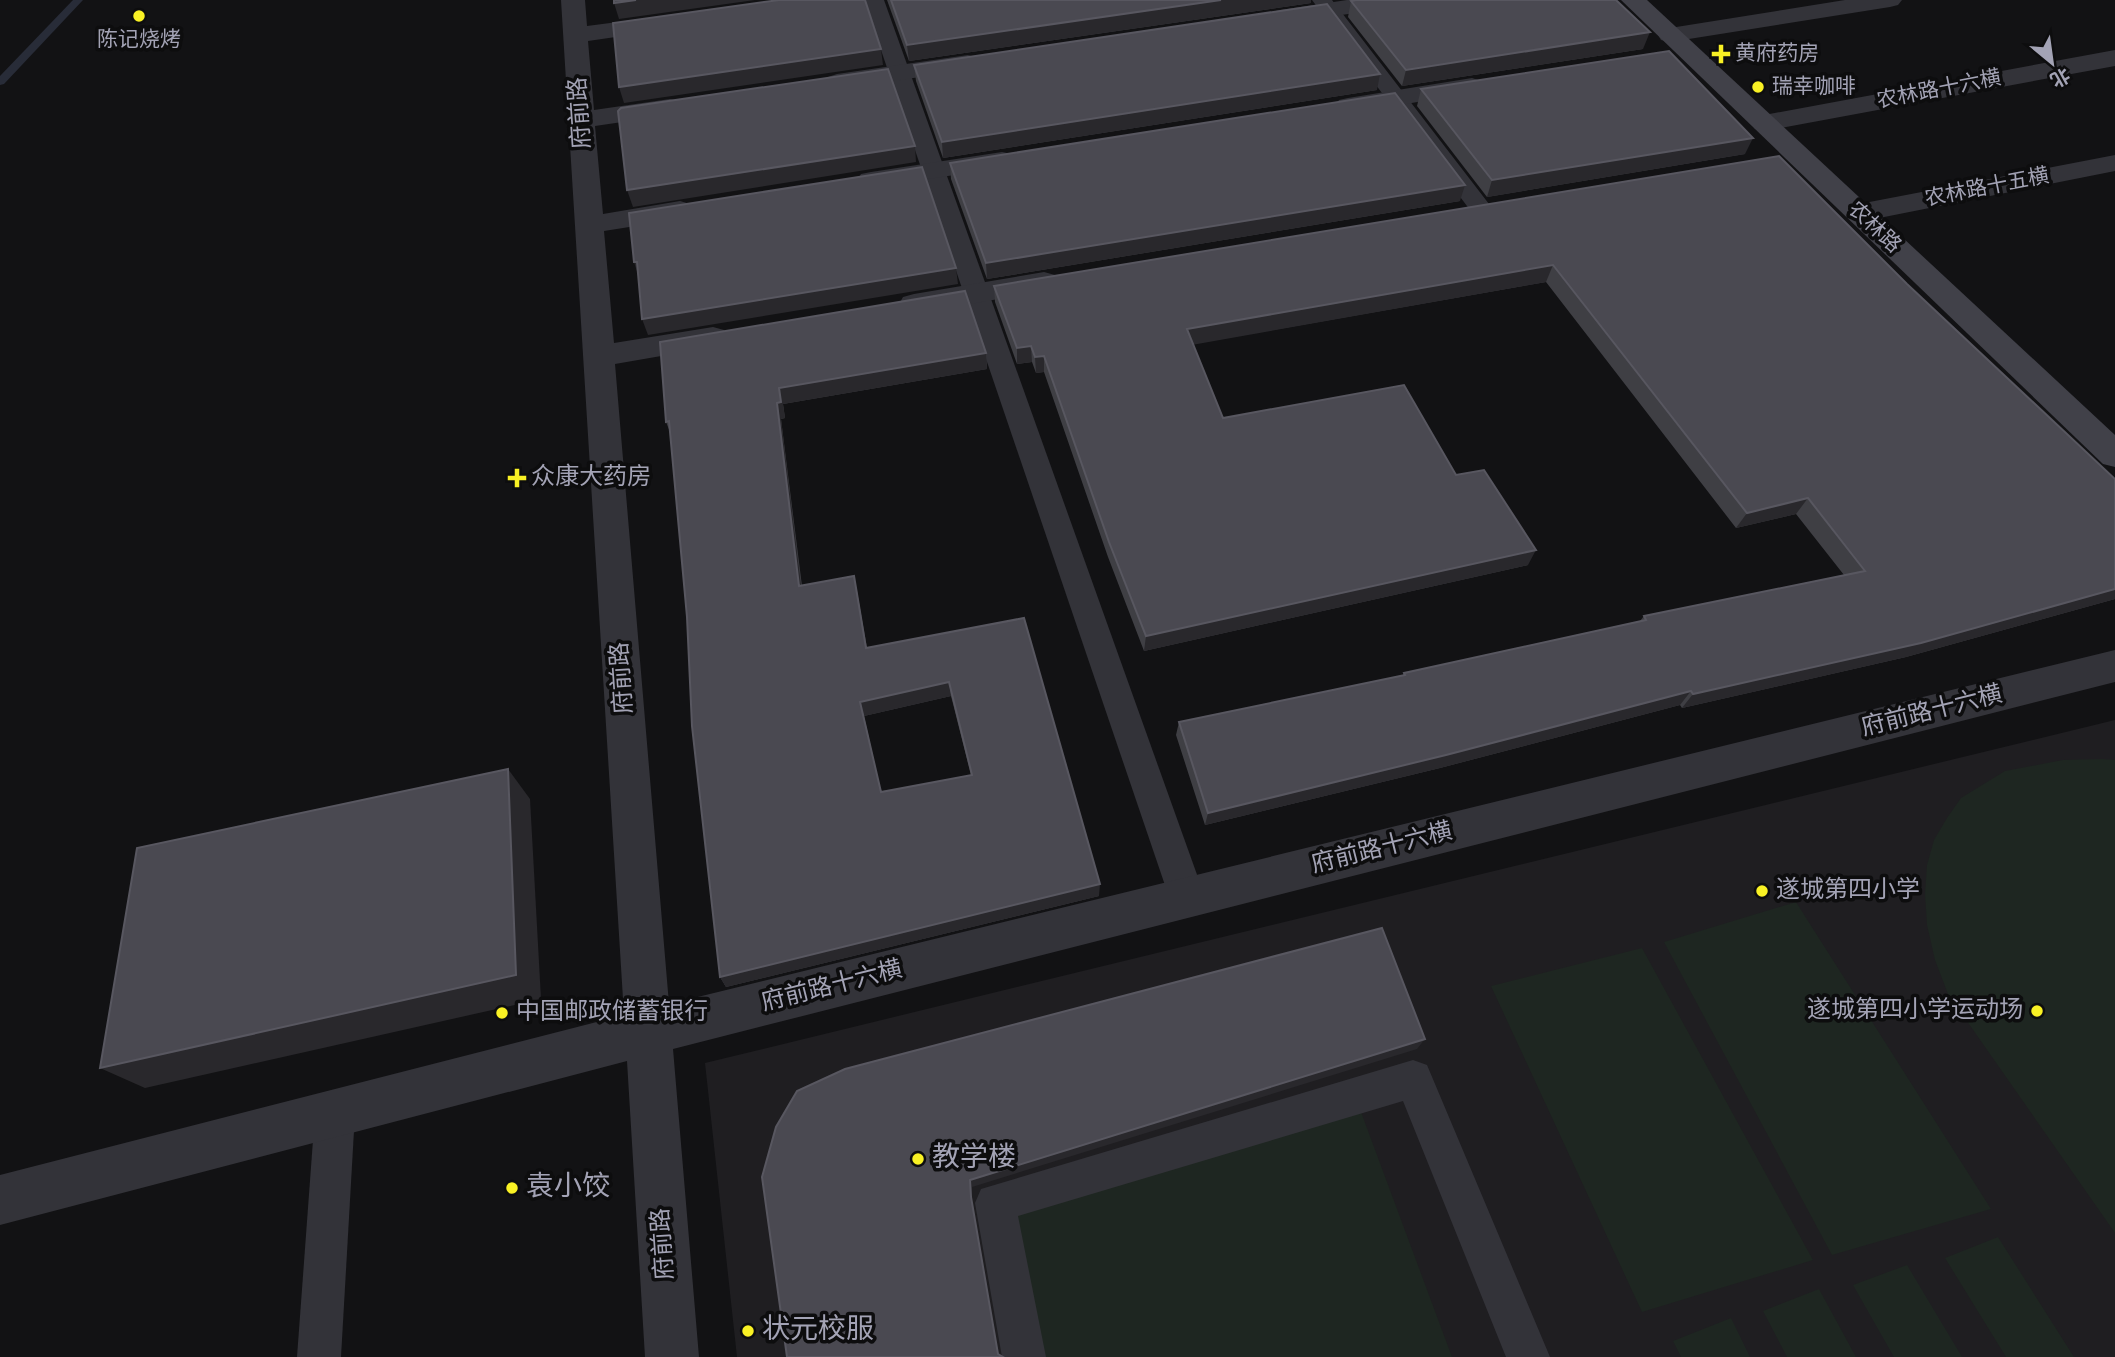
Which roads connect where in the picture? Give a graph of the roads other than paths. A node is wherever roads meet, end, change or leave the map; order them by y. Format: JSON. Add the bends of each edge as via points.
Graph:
{"nodes":[{"id":1,"x":874,"y":0,"type":"edge"},
{"id":2,"x":1396,"y":0,"type":"edge"},
{"id":3,"x":1633,"y":0,"type":"edge"},
{"id":4,"x":1890,"y":0,"type":"edge"},
{"id":5,"x":1325,"y":5,"type":"edge"},
{"id":6,"x":574,"y":18,"type":"edge"},
{"id":7,"x":681,"y":20,"type":"edge"},
{"id":8,"x":1262,"y":20,"type":"edge"},
{"id":9,"x":1673,"y":48,"type":"junction"},
{"id":10,"x":2115,"y":58,"type":"edge"},
{"id":11,"x":993,"y":59,"type":"edge"},
{"id":12,"x":899,"y":73,"type":"junction"},
{"id":13,"x":1502,"y":81,"type":"edge"},
{"id":14,"x":816,"y":85,"type":"edge"},
{"id":15,"x":1396,"y":98,"type":"junction"},
{"id":16,"x":692,"y":104,"type":"edge"},
{"id":17,"x":1328,"y":109,"type":"edge"},
{"id":18,"x":582,"y":120,"type":"junction"},
{"id":19,"x":1764,"y":123,"type":"junction"},
{"id":20,"x":1029,"y":156,"type":"edge"},
{"id":21,"x":1799,"y":156,"type":"junction"},
{"id":22,"x":1759,"y":163,"type":"edge"},
{"id":23,"x":2115,"y":163,"type":"edge"},
{"id":24,"x":934,"y":171,"type":"junction"},
{"id":25,"x":851,"y":184,"type":"edge"},
{"id":26,"x":699,"y":207,"type":"edge"},
{"id":27,"x":1480,"y":209,"type":"edge"},
{"id":28,"x":1859,"y":213,"type":"junction"},
{"id":29,"x":589,"y":225,"type":"junction"},
{"id":30,"x":1071,"y":277,"type":"edge"},
{"id":31,"x":976,"y":293,"type":"junction"},
{"id":32,"x":882,"y":309,"type":"edge"},
{"id":33,"x":733,"y":334,"type":"edge"},
{"id":34,"x":599,"y":356,"type":"junction"},
{"id":35,"x":2115,"y":455,"type":"edge"},
{"id":36,"x":2115,"y":666,"type":"edge"},
{"id":37,"x":1188,"y":897,"type":"junction"},
{"id":38,"x":649,"y":1032,"type":"junction"},
{"id":39,"x":335,"y":1113,"type":"junction"},
{"id":40,"x":0,"y":1200,"type":"edge"},
{"id":41,"x":319,"y":1357,"type":"edge"},
{"id":42,"x":672,"y":1357,"type":"edge"},
{"id":43,"x":1024,"y":1357,"type":"edge"},
{"id":44,"x":1528,"y":1357,"type":"edge"}],
"edges":[{"from":1,"to":12,"type":"lane"},
{"from":2,"to":5,"type":"street"},
{"from":3,"to":9,"type":"street","name":"农林路"},
{"from":4,"to":9,"type":"street"},
{"from":5,"to":8,"type":"street"},
{"from":5,"to":15,"type":"lane"},
{"from":6,"to":7,"type":"street"},
{"from":6,"to":18,"type":"street","name":"府前路"},
{"from":9,"to":19,"type":"street","name":"农林路"},
{"from":10,"to":19,"type":"street","name":"农林路十六横"},
{"from":11,"to":12,"type":"street"},
{"from":12,"to":14,"type":"street"},
{"from":12,"to":24,"type":"lane"},
{"from":13,"to":15,"type":"street"},
{"from":15,"to":17,"type":"street"},
{"from":15,"to":27,"type":"lane"},
{"from":16,"to":18,"type":"street"},
{"from":18,"to":29,"type":"street","name":"府前路"},
{"from":19,"to":21,"type":"street","name":"农林路"},
{"from":20,"to":24,"type":"street"},
{"from":21,"to":22,"type":"street"},
{"from":21,"to":28,"type":"street","name":"农林路"},
{"from":23,"to":28,"type":"street","name":"农林路十五横"},
{"from":24,"to":25,"type":"street"},
{"from":24,"to":31,"type":"lane"},
{"from":26,"to":29,"type":"street"},
{"from":28,"to":35,"type":"street","name":"农林路"},
{"from":29,"to":34,"type":"street","name":"府前路"},
{"from":30,"to":31,"type":"street"},
{"from":31,"to":32,"type":"street"},
{"from":31,"to":37,"type":"lane"},
{"from":33,"to":34,"type":"street"},
{"from":34,"to":38,"type":"street","name":"府前路"},
{"from":36,"to":37,"type":"street","name":"府前路十六横"},
{"from":37,"to":38,"type":"street","name":"府前路十六横"},
{"from":38,"to":39,"type":"street","name":"府前路十六横"},
{"from":38,"to":42,"type":"street","name":"府前路"},
{"from":39,"to":40,"type":"street","name":"府前路十六横"},
{"from":39,"to":41,"type":"lane"},
{"from":43,"to":44,"type":"lane","via":[[995,1203],[1413,1079]]}]}
